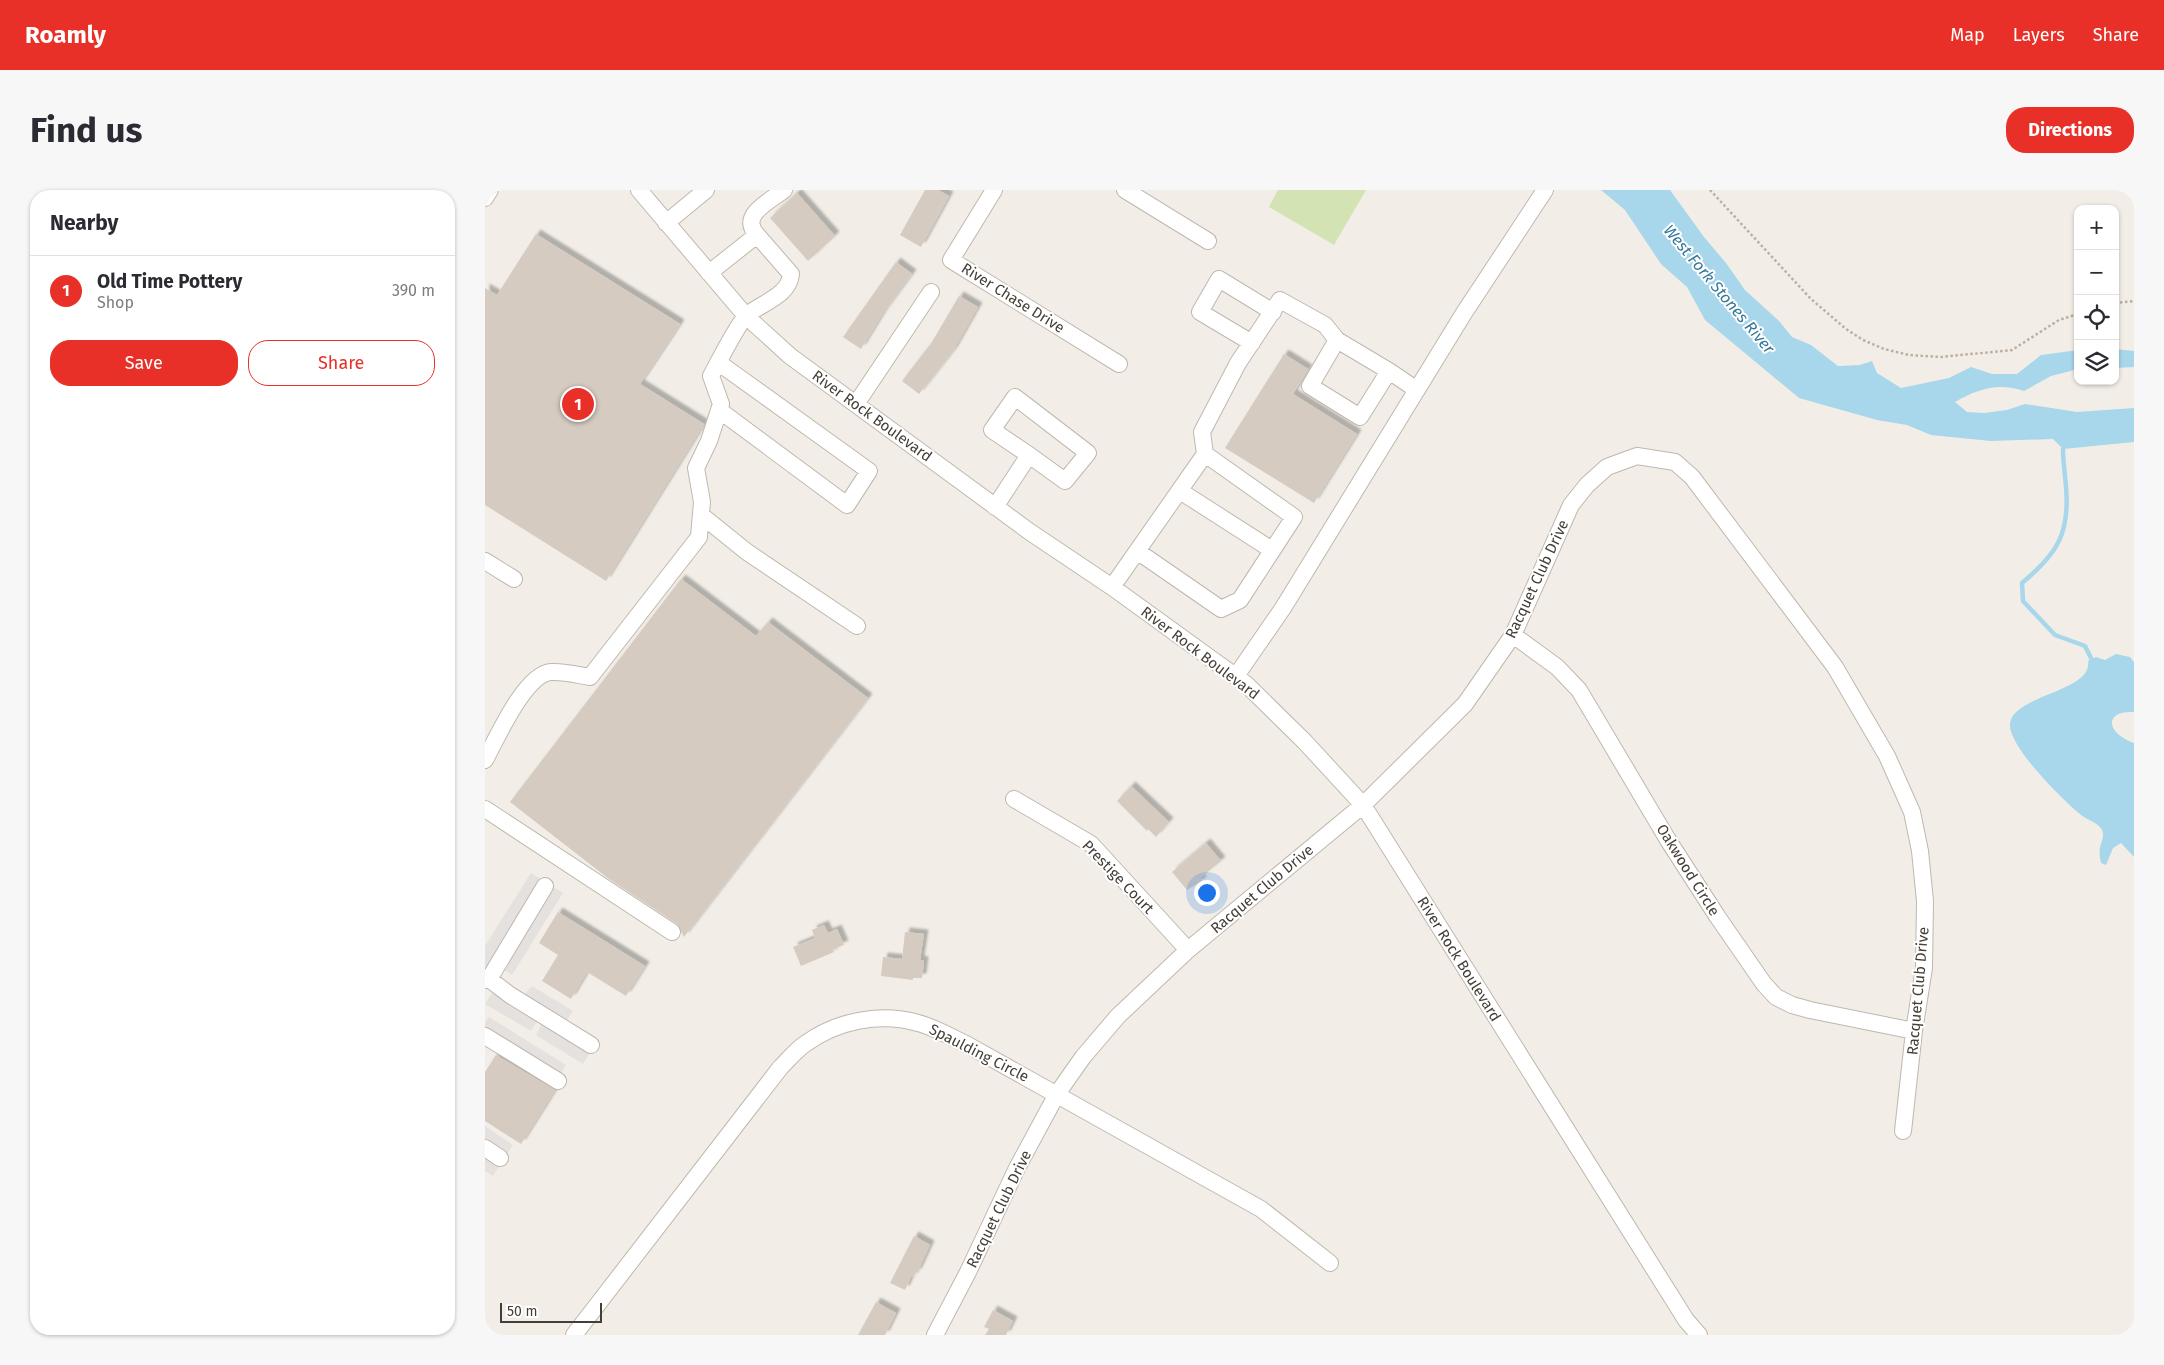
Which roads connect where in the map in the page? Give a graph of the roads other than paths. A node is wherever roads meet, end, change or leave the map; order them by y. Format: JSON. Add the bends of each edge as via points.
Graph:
{"nodes":[{"id":1,"x":490,"y":190,"type":"edge"},
{"id":2,"x":639,"y":190,"type":"edge"},
{"id":3,"x":706,"y":190,"type":"edge"},
{"id":4,"x":784,"y":190,"type":"edge"},
{"id":5,"x":994,"y":190,"type":"edge"},
{"id":6,"x":1125,"y":190,"type":"edge"},
{"id":7,"x":1545,"y":190,"type":"edge"},
{"id":8,"x":485,"y":198,"type":"edge"},
{"id":9,"x":667,"y":223,"type":"junction"},
{"id":10,"x":757,"y":235,"type":"junction"},
{"id":11,"x":1207,"y":241,"type":"dead end"},
{"id":12,"x":709,"y":273,"type":"junction"},
{"id":13,"x":931,"y":292,"type":"dead end"},
{"id":14,"x":1273,"y":312,"type":"junction"},
{"id":15,"x":746,"y":316,"type":"junction"},
{"id":16,"x":1337,"y":340,"type":"junction"},
{"id":17,"x":1252,"y":343,"type":"junction"},
{"id":18,"x":719,"y":362,"type":"junction"},
{"id":19,"x":1119,"y":364,"type":"dead end"},
{"id":20,"x":1389,"y":371,"type":"junction"},
{"id":21,"x":1417,"y":390,"type":"junction"},
{"id":22,"x":856,"y":404,"type":"junction"},
{"id":23,"x":719,"y":410,"type":"junction"},
{"id":24,"x":1205,"y":454,"type":"junction"},
{"id":25,"x":1029,"y":455,"type":"junction"},
{"id":26,"x":1180,"y":491,"type":"junction"},
{"id":27,"x":995,"y":507,"type":"junction"},
{"id":28,"x":701,"y":515,"type":"junction"},
{"id":29,"x":1272,"y":550,"type":"junction"},
{"id":30,"x":1137,"y":551,"type":"junction"},
{"id":31,"x":485,"y":561,"type":"edge"},
{"id":32,"x":514,"y":579,"type":"dead end"},
{"id":33,"x":1112,"y":587,"type":"junction"},
{"id":34,"x":857,"y":626,"type":"dead end"},
{"id":35,"x":1513,"y":635,"type":"junction"},
{"id":36,"x":1236,"y":676,"type":"junction"},
{"id":37,"x":485,"y":760,"type":"edge"},
{"id":38,"x":1014,"y":799,"type":"dead end"},
{"id":39,"x":1363,"y":805,"type":"junction"},
{"id":40,"x":485,"y":808,"type":"edge"},
{"id":41,"x":545,"y":886,"type":"dead end"},
{"id":42,"x":672,"y":932,"type":"dead end"},
{"id":43,"x":1187,"y":950,"type":"junction"},
{"id":44,"x":487,"y":979,"type":"edge"},
{"id":45,"x":1914,"y":1031,"type":"junction"},
{"id":46,"x":485,"y":1036,"type":"edge"},
{"id":47,"x":591,"y":1045,"type":"dead end"},
{"id":48,"x":558,"y":1081,"type":"dead end"},
{"id":49,"x":1057,"y":1094,"type":"junction"},
{"id":50,"x":1903,"y":1131,"type":"dead end"},
{"id":51,"x":485,"y":1148,"type":"edge"},
{"id":52,"x":501,"y":1158,"type":"dead end"},
{"id":53,"x":1330,"y":1263,"type":"dead end"},
{"id":54,"x":574,"y":1335,"type":"edge"},
{"id":55,"x":935,"y":1335,"type":"edge"},
{"id":56,"x":1699,"y":1335,"type":"edge"}],
"edges":[{"from":1,"to":8,"type":"street"},
{"from":2,"to":9,"type":"street","name":"River Rock Boulevard"},
{"from":3,"to":9,"type":"street"},
{"from":4,"to":10,"type":"street","via":[[752,215],[751,228]]},
{"from":5,"to":19,"type":"street","name":"River Chase Drive","via":[[951,260]]},
{"from":6,"to":11,"type":"street"},
{"from":7,"to":21,"type":"street"},
{"from":9,"to":12,"type":"street","name":"River Rock Boulevard"},
{"from":10,"to":12,"type":"street"},
{"from":10,"to":15,"type":"street","via":[[791,274],[790,284]]},
{"from":12,"to":15,"type":"street","name":"River Rock Boulevard"},
{"from":13,"to":22,"type":"street"},
{"from":14,"to":16,"type":"street","via":[[1280,300],[1325,325]]},
{"from":14,"to":17,"type":"street"},
{"from":14,"to":17,"type":"street","via":[[1219,280],[1200,312]]},
{"from":15,"to":18,"type":"street"},
{"from":15,"to":22,"type":"street","name":"River Rock Boulevard","via":[[790,356]]},
{"from":16,"to":20,"type":"street"},
{"from":16,"to":20,"type":"street","via":[[1310,386],[1360,417]]},
{"from":17,"to":24,"type":"street","via":[[1202,432]]},
{"from":18,"to":23,"type":"street","via":[[711,376],[721,404]]},
{"from":18,"to":23,"type":"street","via":[[869,471],[847,505]]},
{"from":20,"to":21,"type":"street"},
{"from":21,"to":36,"type":"street","via":[[1283,608]]},
{"from":22,"to":27,"type":"street","name":"River Rock Boulevard"},
{"from":23,"to":28,"type":"street","via":[[696,468],[703,502]]},
{"from":24,"to":26,"type":"street"},
{"from":24,"to":29,"type":"street","via":[[1294,517]]},
{"from":25,"to":25,"type":"street","via":[[992,430],[1015,397],[1088,454],[1065,481]]},
{"from":25,"to":27,"type":"street"},
{"from":26,"to":29,"type":"street"},
{"from":26,"to":30,"type":"street"},
{"from":27,"to":33,"type":"street","name":"River Rock Boulevard"},
{"from":28,"to":34,"type":"street","via":[[747,552]]},
{"from":28,"to":37,"type":"street","via":[[699,536],[590,677],[550,672],[534,680],[517,701]]},
{"from":29,"to":30,"type":"street","via":[[1241,600],[1221,609]]},
{"from":30,"to":33,"type":"street"},
{"from":31,"to":32,"type":"street"},
{"from":33,"to":36,"type":"street","name":"River Rock Boulevard"},
{"from":35,"to":39,"type":"street","name":"Racquet Club Drive","via":[[1465,704]]},
{"from":35,"to":45,"type":"street","name":"Oakwood Circle","via":[[1557,667],[1579,690],[1707,901],[1764,984],[1776,996],[1810,1010]]},
{"from":35,"to":45,"type":"street","name":"Racquet Club Drive","via":[[1571,506],[1607,467],[1637,456],[1675,462],[1693,477],[1835,667],[1887,756],[1912,812],[1925,901],[1923,968]]},
{"from":36,"to":39,"type":"street","name":"River Rock Boulevard","via":[[1305,742]]},
{"from":38,"to":43,"type":"street","name":"Prestige Court","via":[[1091,844]]},
{"from":39,"to":43,"type":"street","name":"Racquet Club Drive"},
{"from":39,"to":56,"type":"street","name":"River Rock Boulevard","via":[[1686,1320]]},
{"from":40,"to":42,"type":"street"},
{"from":41,"to":44,"type":"street"},
{"from":43,"to":49,"type":"street","name":"Racquet Club Drive","via":[[1118,1016]]},
{"from":44,"to":47,"type":"street"},
{"from":45,"to":50,"type":"street","name":"Racquet Club Drive"},
{"from":46,"to":48,"type":"street"},
{"from":49,"to":53,"type":"street","name":"Spaulding Circle","via":[[1261,1209]]},
{"from":49,"to":54,"type":"street","name":"Spaulding Circle","via":[[967,1044],[919,1023],[875,1018],[831,1028],[804,1044],[780,1068]]},
{"from":49,"to":55,"type":"street","name":"Racquet Club Drive"},
{"from":51,"to":52,"type":"street"}]}
